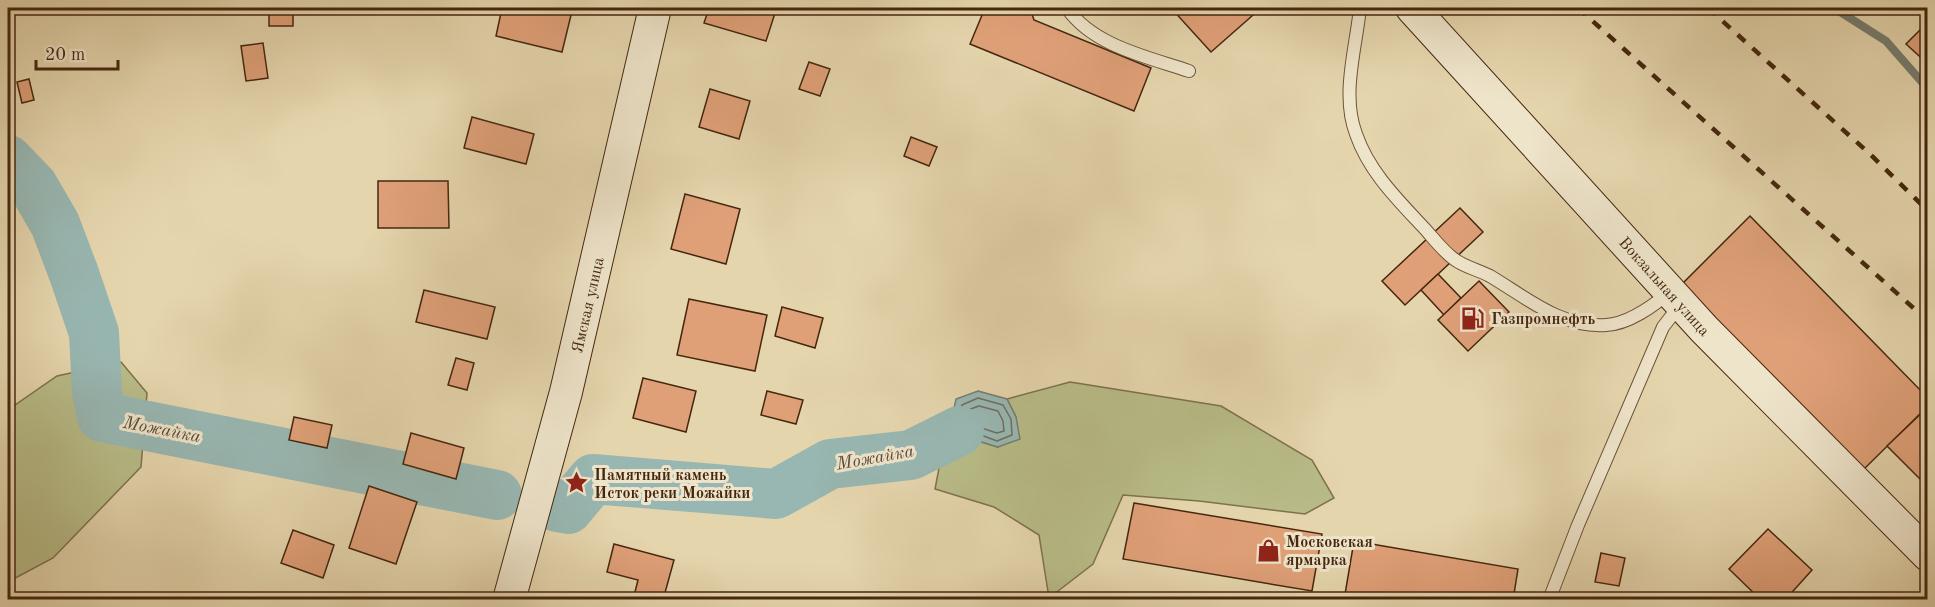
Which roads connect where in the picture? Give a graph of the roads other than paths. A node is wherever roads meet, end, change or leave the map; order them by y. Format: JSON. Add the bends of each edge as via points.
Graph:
{"nodes":[{"id":1,"x":655,"y":8,"type":"edge"},
{"id":2,"x":1067,"y":8,"type":"edge"},
{"id":3,"x":1360,"y":8,"type":"edge"},
{"id":4,"x":1412,"y":8,"type":"edge"},
{"id":5,"x":1189,"y":71,"type":"dead end"},
{"id":6,"x":1675,"y":298,"type":"junction"},
{"id":7,"x":1928,"y":555,"type":"edge"},
{"id":8,"x":509,"y":600,"type":"edge"},
{"id":9,"x":1549,"y":600,"type":"edge"}],
"edges":[{"from":1,"to":8,"type":"main road","name":"Ямская улица","via":[[566,392]]},
{"from":2,"to":5,"type":"lane","via":[[1085,27],[1113,44]]},
{"from":3,"to":6,"type":"lane","via":[[1349,97],[1355,132],[1375,171],[1454,259],[1490,276],[1554,316],[1586,325],[1621,322],[1659,301]]},
{"from":4,"to":6,"type":"main road","name":"Вокзальная улица"},
{"from":6,"to":7,"type":"main road","name":"Вокзальная улица"},
{"from":6,"to":9,"type":"lane"}]}
